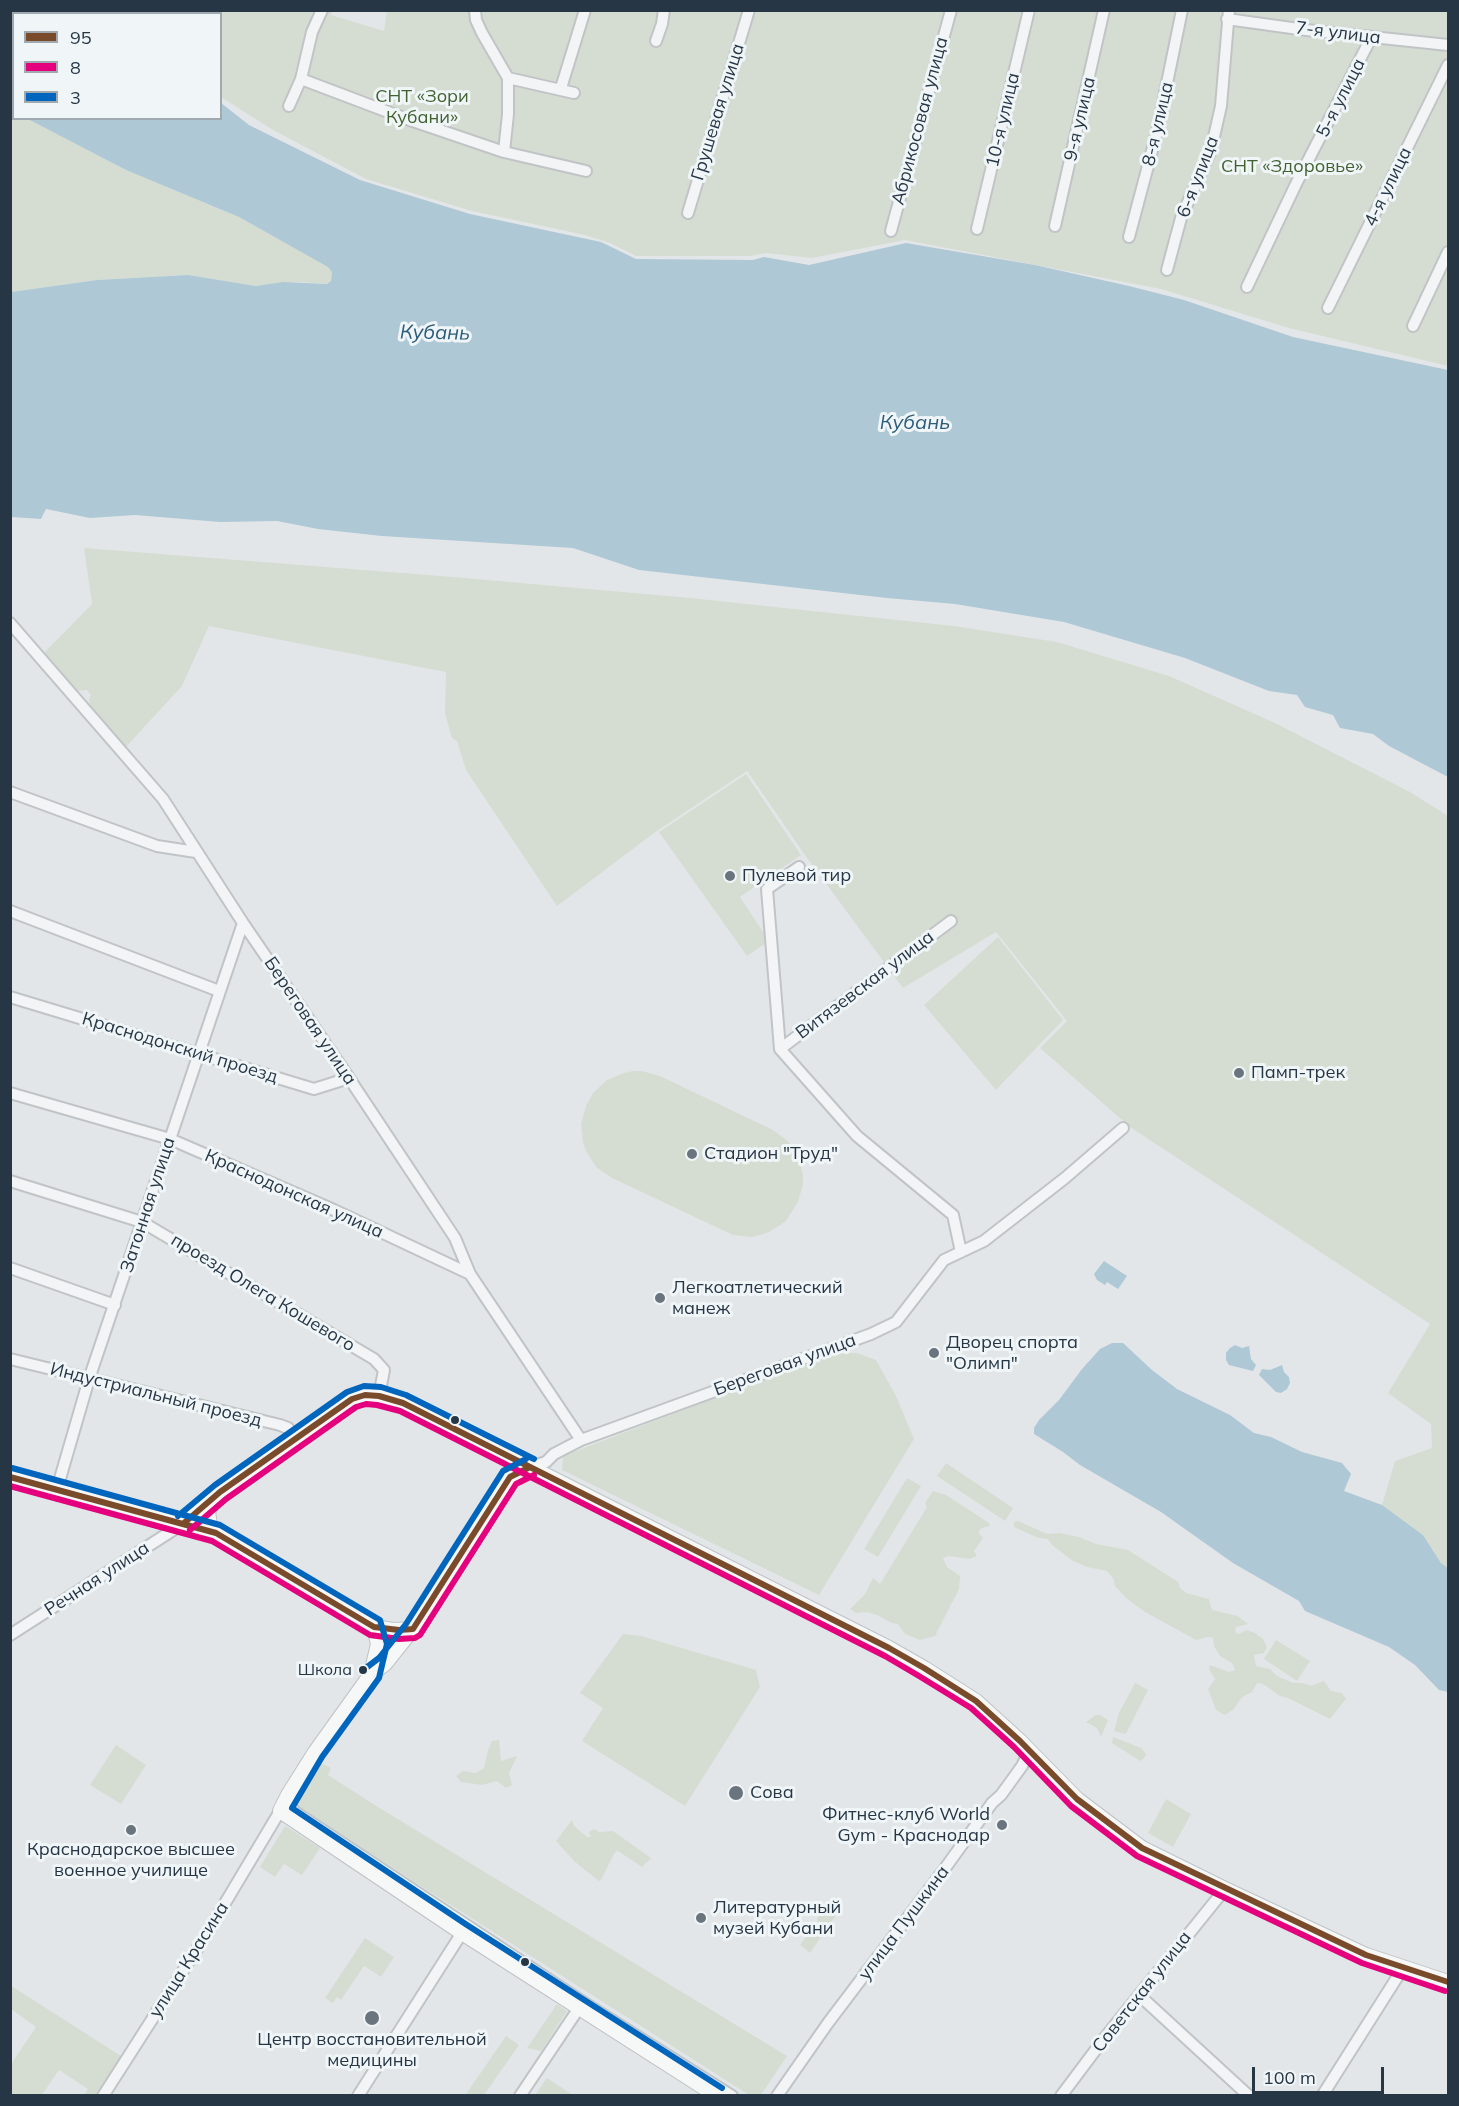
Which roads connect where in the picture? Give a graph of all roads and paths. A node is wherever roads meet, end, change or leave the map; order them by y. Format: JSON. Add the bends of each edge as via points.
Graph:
{"nodes":[{"id":1,"x":322,"y":10,"type":"edge"},
{"id":2,"x":475,"y":10,"type":"edge"},
{"id":3,"x":585,"y":10,"type":"edge"},
{"id":4,"x":664,"y":10,"type":"edge"},
{"id":5,"x":749,"y":10,"type":"edge"},
{"id":6,"x":951,"y":10,"type":"edge"},
{"id":7,"x":1029,"y":10,"type":"edge"},
{"id":8,"x":1104,"y":10,"type":"edge"},
{"id":9,"x":1182,"y":10,"type":"edge"},
{"id":10,"x":1228,"y":15,"type":"edge"},
{"id":11,"x":1371,"y":38,"type":"junction"},
{"id":12,"x":656,"y":40,"type":"dead end"},
{"id":13,"x":1449,"y":45,"type":"edge"},
{"id":14,"x":1449,"y":65,"type":"edge"},
{"id":15,"x":508,"y":78,"type":"junction"},
{"id":16,"x":301,"y":79,"type":"junction"},
{"id":17,"x":561,"y":88,"type":"junction"},
{"id":18,"x":574,"y":93,"type":"dead end"},
{"id":19,"x":289,"y":106,"type":"dead end"},
{"id":20,"x":504,"y":152,"type":"junction"},
{"id":21,"x":586,"y":171,"type":"dead end"},
{"id":22,"x":688,"y":213,"type":"dead end"},
{"id":23,"x":1055,"y":226,"type":"dead end"},
{"id":24,"x":977,"y":229,"type":"dead end"},
{"id":25,"x":891,"y":231,"type":"dead end"},
{"id":26,"x":1129,"y":237,"type":"dead end"},
{"id":27,"x":1449,"y":252,"type":"edge"},
{"id":28,"x":1167,"y":270,"type":"dead end"},
{"id":29,"x":1247,"y":287,"type":"dead end"},
{"id":30,"x":1328,"y":308,"type":"dead end"},
{"id":31,"x":1413,"y":326,"type":"dead end"},
{"id":32,"x":10,"y":624,"type":"edge"},
{"id":33,"x":10,"y":792,"type":"edge"},
{"id":34,"x":196,"y":852,"type":"junction"},
{"id":35,"x":799,"y":867,"type":"dead end"},
{"id":36,"x":10,"y":911,"type":"edge"},
{"id":37,"x":951,"y":921,"type":"dead end"},
{"id":38,"x":243,"y":923,"type":"junction"},
{"id":39,"x":219,"y":991,"type":"junction"},
{"id":40,"x":10,"y":997,"type":"edge"},
{"id":41,"x":780,"y":1049,"type":"junction"},
{"id":42,"x":198,"y":1053,"type":"junction"},
{"id":43,"x":349,"y":1078,"type":"junction"},
{"id":44,"x":10,"y":1093,"type":"edge"},
{"id":45,"x":1123,"y":1128,"type":"dead end"},
{"id":46,"x":170,"y":1139,"type":"junction"},
{"id":47,"x":10,"y":1181,"type":"edge"},
{"id":48,"x":142,"y":1222,"type":"junction"},
{"id":49,"x":962,"y":1252,"type":"junction"},
{"id":50,"x":10,"y":1268,"type":"edge"},
{"id":51,"x":470,"y":1274,"type":"junction"},
{"id":52,"x":115,"y":1305,"type":"junction"},
{"id":53,"x":10,"y":1359,"type":"edge"},
{"id":54,"x":89,"y":1379,"type":"junction"},
{"id":55,"x":379,"y":1396,"type":"junction"},
{"id":56,"x":296,"y":1439,"type":"junction"},
{"id":57,"x":580,"y":1440,"type":"junction"},
{"id":58,"x":530,"y":1467,"type":"junction"},
{"id":59,"x":10,"y":1477,"type":"edge"},
{"id":60,"x":57,"y":1489,"type":"junction"},
{"id":61,"x":220,"y":1492,"type":"junction"},
{"id":62,"x":184,"y":1523,"type":"junction"},
{"id":63,"x":216,"y":1533,"type":"junction"},
{"id":64,"x":374,"y":1627,"type":"junction"},
{"id":65,"x":413,"y":1629,"type":"junction"},
{"id":66,"x":10,"y":1635,"type":"edge"},
{"id":67,"x":371,"y":1674,"type":"junction"},
{"id":68,"x":1029,"y":1751,"type":"junction"},
{"id":69,"x":288,"y":1795,"type":"junction"},
{"id":70,"x":280,"y":1812,"type":"junction"},
{"id":71,"x":1225,"y":1889,"type":"junction"},
{"id":72,"x":465,"y":1929,"type":"junction"},
{"id":73,"x":1403,"y":1968,"type":"junction"},
{"id":74,"x":1449,"y":1982,"type":"edge"},
{"id":75,"x":1139,"y":1995,"type":"junction"},
{"id":76,"x":583,"y":2007,"type":"junction"},
{"id":77,"x":103,"y":2096,"type":"edge"},
{"id":78,"x":358,"y":2096,"type":"edge"},
{"id":79,"x":520,"y":2096,"type":"edge"},
{"id":80,"x":527,"y":2096,"type":"edge"},
{"id":81,"x":717,"y":2096,"type":"edge"},
{"id":82,"x":732,"y":2096,"type":"edge"},
{"id":83,"x":777,"y":2096,"type":"edge"},
{"id":84,"x":1061,"y":2096,"type":"edge"},
{"id":85,"x":1249,"y":2096,"type":"edge"},
{"id":86,"x":1322,"y":2096,"type":"edge"}],
"edges":[{"from":1,"to":16,"type":"street","via":[[312,32]]},
{"from":2,"to":15,"type":"street","via":[[482,33]]},
{"from":3,"to":17,"type":"street"},
{"from":4,"to":12,"type":"street"},
{"from":5,"to":22,"type":"street","name":"Грушевая улица"},
{"from":6,"to":25,"type":"street","name":"Абрикосовая улица"},
{"from":7,"to":24,"type":"street","name":"10-я улица"},
{"from":8,"to":23,"type":"street","name":"9-я улица"},
{"from":9,"to":26,"type":"street","name":"8-я улица","via":[[1157,132]]},
{"from":10,"to":11,"type":"street","name":"7-я улица"},
{"from":10,"to":28,"type":"street","name":"6-я улица","via":[[1221,106],[1211,150],[1181,218]]},
{"from":11,"to":13,"type":"street","name":"7-я улица"},
{"from":11,"to":29,"type":"street","name":"5-я улица"},
{"from":14,"to":30,"type":"street","name":"4-я улица"},
{"from":15,"to":17,"type":"street"},
{"from":15,"to":20,"type":"street"},
{"from":16,"to":19,"type":"street"},
{"from":16,"to":20,"type":"street"},
{"from":17,"to":18,"type":"street"},
{"from":20,"to":21,"type":"street"},
{"from":27,"to":31,"type":"street"},
{"from":32,"to":34,"type":"street","name":"Береговая улица","via":[[164,799]]},
{"from":33,"to":34,"type":"street","via":[[157,846]]},
{"from":34,"to":38,"type":"street","name":"Береговая улица"},
{"from":35,"to":41,"type":"street","via":[[767,890]]},
{"from":36,"to":39,"type":"street"},
{"from":37,"to":41,"type":"street","name":"Витязевская улица"},
{"from":38,"to":39,"type":"street","name":"Затонная улица"},
{"from":38,"to":43,"type":"street","name":"Береговая улица"},
{"from":39,"to":42,"type":"street","name":"Затонная улица"},
{"from":40,"to":42,"type":"street","name":"Краснодонский проезд"},
{"from":41,"to":49,"type":"street","via":[[857,1136],[953,1215]]},
{"from":42,"to":43,"type":"street","name":"Краснодонский проезд","via":[[314,1089]]},
{"from":42,"to":46,"type":"street","name":"Затонная улица"},
{"from":43,"to":51,"type":"street","name":"Береговая улица","via":[[455,1238]]},
{"from":44,"to":46,"type":"street","name":"Краснодонская улица"},
{"from":45,"to":49,"type":"street","name":"Береговая улица","via":[[984,1241]]},
{"from":46,"to":48,"type":"street","name":"Затонная улица"},
{"from":46,"to":51,"type":"street","name":"Краснодонская улица"},
{"from":47,"to":48,"type":"street","name":"проезд Олега Кошевого"},
{"from":48,"to":52,"type":"street","name":"Затонная улица"},
{"from":48,"to":55,"type":"street","name":"проезд Олега Кошевого","via":[[374,1359],[384,1370]]},
{"from":49,"to":57,"type":"street","name":"Береговая улица","via":[[944,1260],[896,1322]]},
{"from":50,"to":52,"type":"street"},
{"from":51,"to":57,"type":"street","name":"Береговая улица"},
{"from":52,"to":54,"type":"street","name":"Затонная улица"},
{"from":53,"to":54,"type":"street","name":"Индустриальный проезд"},
{"from":54,"to":56,"type":"street","name":"Индустриальный проезд","via":[[280,1425],[288,1428]]},
{"from":54,"to":60,"type":"street","name":"Затонная улица"},
{"from":55,"to":56,"type":"main road","via":[[352,1398]]},
{"from":55,"to":58,"type":"main road","via":[[403,1403]]},
{"from":56,"to":61,"type":"main road"},
{"from":57,"to":58,"type":"street","name":"Береговая улица","via":[[546,1462]]},
{"from":58,"to":65,"type":"main road","name":"улица Красина","via":[[510,1477]]},
{"from":58,"to":68,"type":"main road","via":[[915,1663],[976,1701]]},
{"from":59,"to":60,"type":"main road"},
{"from":60,"to":62,"type":"main road"},
{"from":61,"to":62,"type":"main road"},
{"from":61,"to":63,"type":"main road","via":[[208,1512]]},
{"from":62,"to":63,"type":"main road"},
{"from":62,"to":66,"type":"street","name":"Речная улица"},
{"from":63,"to":64,"type":"main road"},
{"from":64,"to":65,"type":"main road"},
{"from":64,"to":67,"type":"main road","name":"улица Красина","via":[[378,1644]]},
{"from":65,"to":67,"type":"main road","name":"улица Красина","via":[[385,1664]]},
{"from":67,"to":69,"type":"main road","name":"улица Красина"},
{"from":68,"to":71,"type":"main road","via":[[1077,1799],[1119,1832],[1142,1848]]},
{"from":68,"to":83,"type":"street","name":"улица Пушкина","via":[[1008,1786]]},
{"from":69,"to":70,"type":"main road","name":"улица Красина"},
{"from":69,"to":72,"type":"street","via":[[296,1812]]},
{"from":70,"to":72,"type":"main road"},
{"from":70,"to":77,"type":"street","name":"улица Красина"},
{"from":71,"to":73,"type":"main road","via":[[1366,1955]]},
{"from":71,"to":75,"type":"street","name":"Советская улица"},
{"from":72,"to":76,"type":"main road"},
{"from":72,"to":78,"type":"street"},
{"from":73,"to":74,"type":"main road"},
{"from":73,"to":86,"type":"street"},
{"from":75,"to":84,"type":"street","name":"Советская улица"},
{"from":75,"to":85,"type":"street"},
{"from":76,"to":79,"type":"street"},
{"from":76,"to":80,"type":"street"},
{"from":76,"to":81,"type":"main road"},
{"from":76,"to":82,"type":"street"}]}
